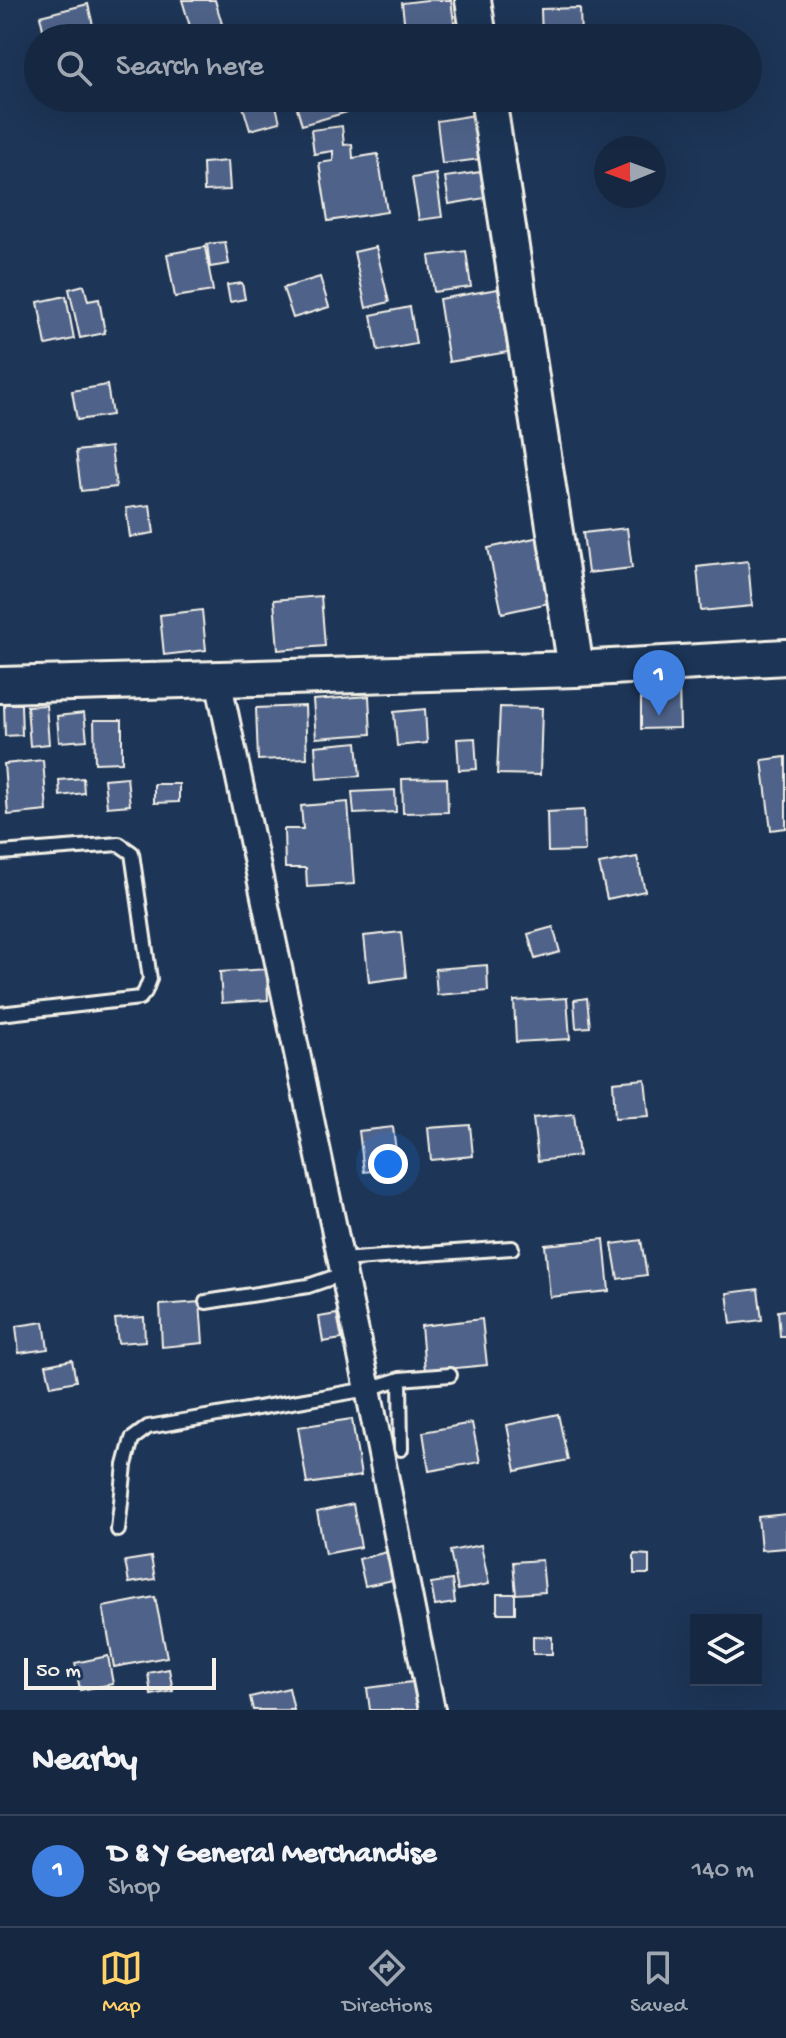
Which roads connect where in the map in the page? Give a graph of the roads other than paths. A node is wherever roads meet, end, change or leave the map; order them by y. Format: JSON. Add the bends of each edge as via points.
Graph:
{"nodes":[{"id":1,"x":473,"y":0,"type":"edge"},
{"id":2,"x":477,"y":24,"type":"edge"},
{"id":3,"x":490,"y":112,"type":"edge"},
{"id":4,"x":786,"y":657,"type":"edge"},
{"id":5,"x":576,"y":669,"type":"junction"},
{"id":6,"x":218,"y":679,"type":"junction"},
{"id":7,"x":0,"y":685,"type":"edge"},
{"id":8,"x":0,"y":853,"type":"edge"},
{"id":9,"x":0,"y":1014,"type":"edge"},
{"id":10,"x":512,"y":1248,"type":"dead end"},
{"id":11,"x":341,"y":1267,"type":"junction"},
{"id":12,"x":206,"y":1302,"type":"dead end"},
{"id":13,"x":450,"y":1375,"type":"dead end"},
{"id":14,"x":400,"y":1379,"type":"junction"},
{"id":15,"x":368,"y":1389,"type":"junction"},
{"id":16,"x":401,"y":1449,"type":"dead end"},
{"id":17,"x":118,"y":1530,"type":"dead end"},
{"id":18,"x":432,"y":1710,"type":"edge"}],
"edges":[{"from":1,"to":2,"type":"street"},
{"from":3,"to":5,"type":"street"},
{"from":4,"to":5,"type":"street"},
{"from":5,"to":6,"type":"street"},
{"from":6,"to":7,"type":"street"},
{"from":6,"to":11,"type":"street"},
{"from":8,"to":9,"type":"lane","via":[[119,844],[132,853],[150,979],[140,998]]},
{"from":10,"to":11,"type":"lane"},
{"from":11,"to":12,"type":"lane","via":[[308,1286]]},
{"from":11,"to":15,"type":"street"},
{"from":13,"to":14,"type":"lane"},
{"from":14,"to":15,"type":"lane"},
{"from":14,"to":16,"type":"lane"},
{"from":15,"to":17,"type":"lane","via":[[148,1427],[132,1439]]},
{"from":15,"to":18,"type":"street"}]}
